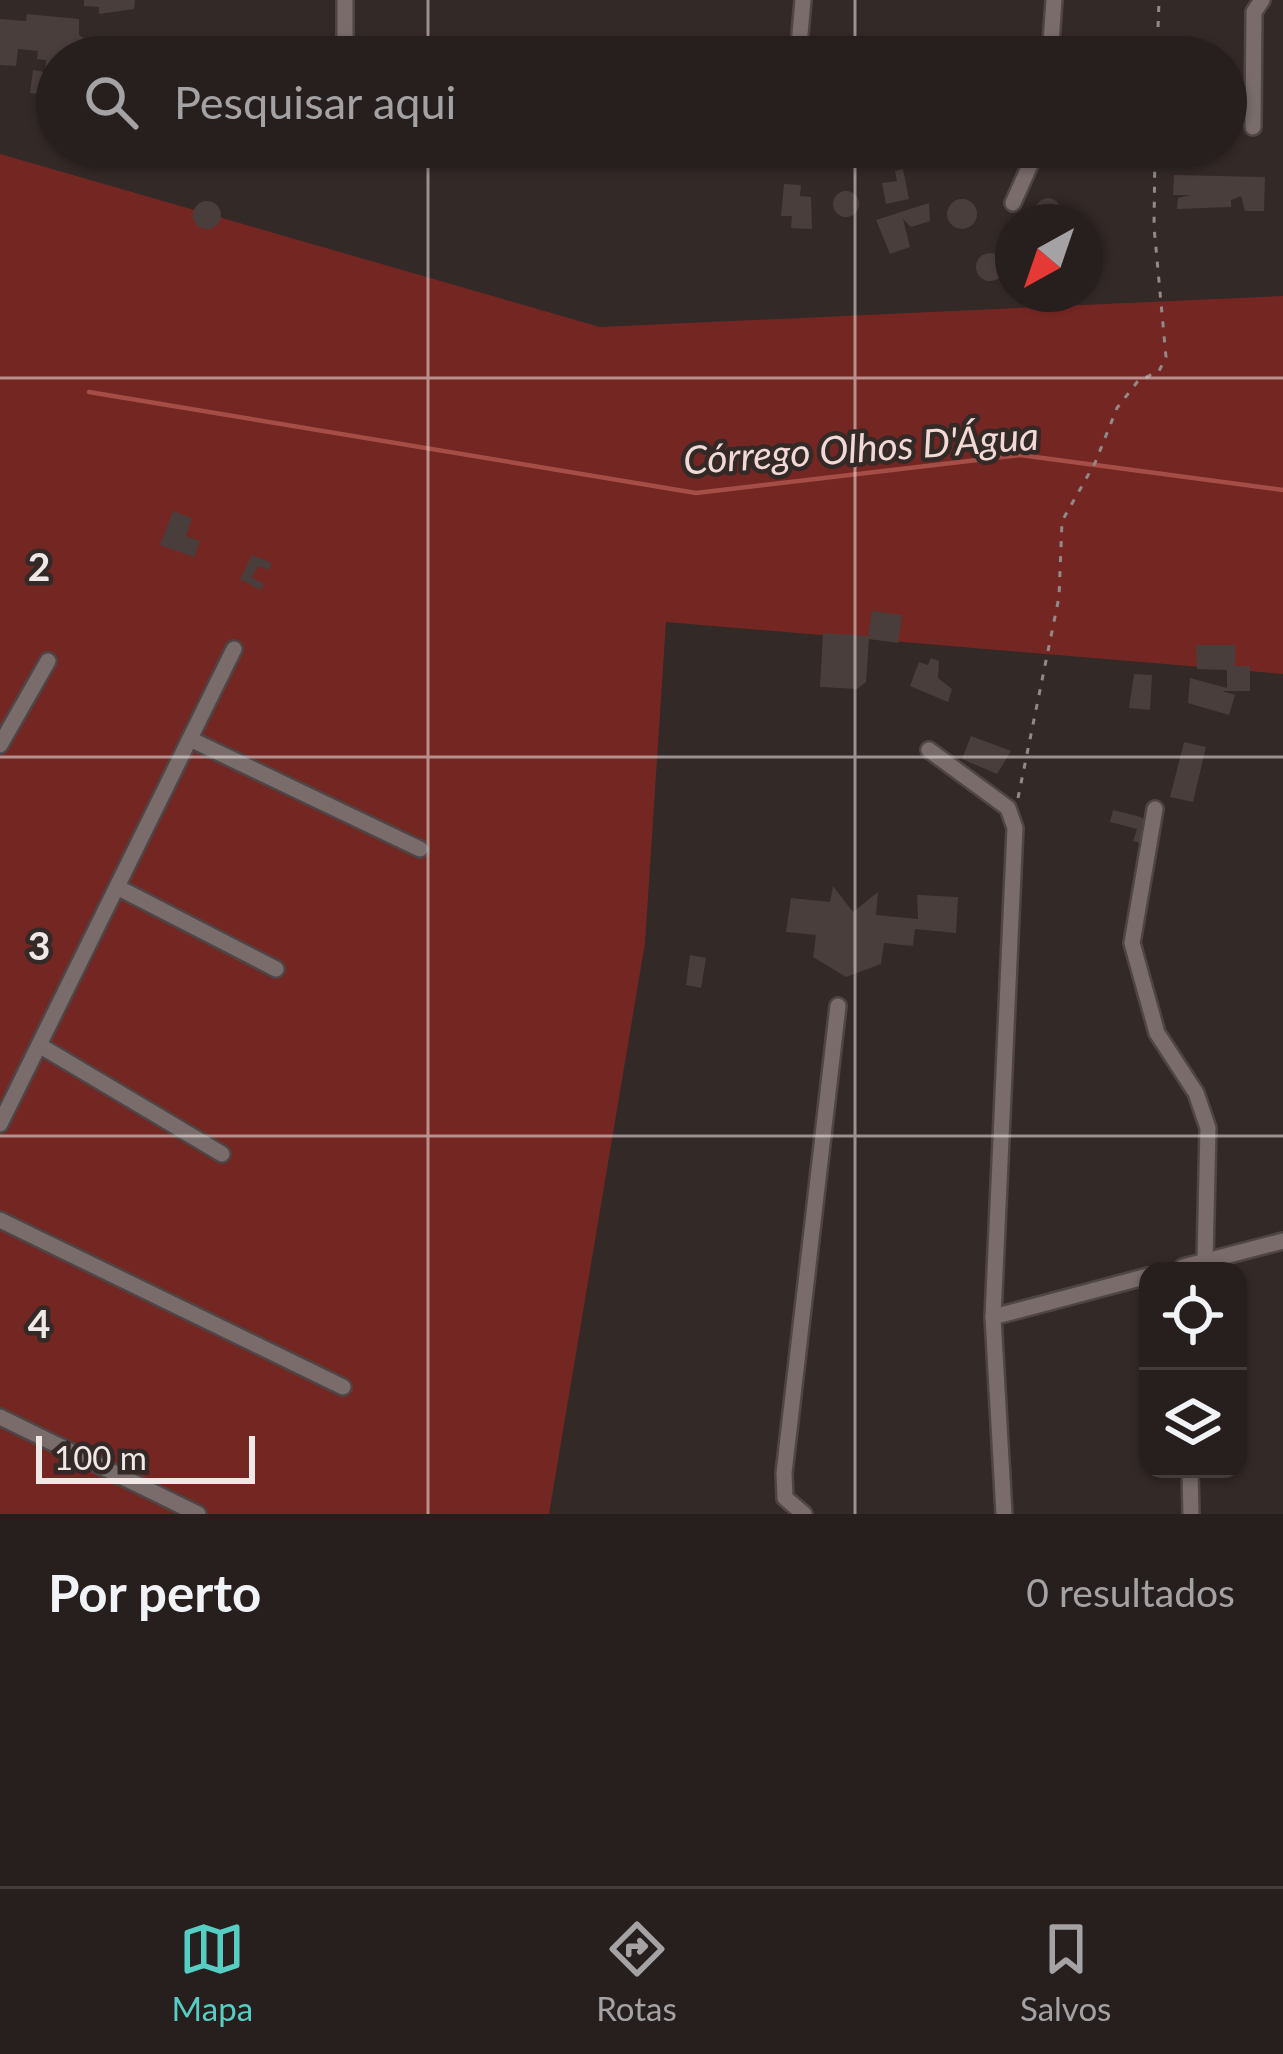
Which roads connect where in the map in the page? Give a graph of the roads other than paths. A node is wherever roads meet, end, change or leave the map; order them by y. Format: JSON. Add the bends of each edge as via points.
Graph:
{"nodes":[{"id":1,"x":345,"y":0,"type":"edge"},
{"id":2,"x":803,"y":0,"type":"edge"},
{"id":3,"x":1054,"y":0,"type":"edge"},
{"id":4,"x":1262,"y":0,"type":"edge"},
{"id":5,"x":345,"y":36,"type":"edge"},
{"id":6,"x":800,"y":36,"type":"edge"},
{"id":7,"x":1051,"y":36,"type":"edge"},
{"id":8,"x":1253,"y":127,"type":"dead end"},
{"id":9,"x":1029,"y":168,"type":"edge"},
{"id":10,"x":1013,"y":203,"type":"dead end"},
{"id":11,"x":234,"y":649,"type":"dead end"},
{"id":12,"x":49,"y":661,"type":"dead end"},
{"id":13,"x":190,"y":739,"type":"junction"},
{"id":14,"x":0,"y":745,"type":"edge"},
{"id":15,"x":929,"y":750,"type":"dead end"},
{"id":16,"x":1155,"y":809,"type":"dead end"},
{"id":17,"x":420,"y":849,"type":"dead end"},
{"id":18,"x":117,"y":887,"type":"junction"},
{"id":19,"x":276,"y":970,"type":"dead end"},
{"id":20,"x":838,"y":1006,"type":"dead end"},
{"id":21,"x":39,"y":1045,"type":"junction"},
{"id":22,"x":0,"y":1124,"type":"edge"},
{"id":23,"x":222,"y":1154,"type":"dead end"},
{"id":24,"x":0,"y":1220,"type":"edge"},
{"id":25,"x":1283,"y":1241,"type":"edge"},
{"id":26,"x":1205,"y":1261,"type":"junction"},
{"id":27,"x":1202,"y":1262,"type":"edge"},
{"id":28,"x":1139,"y":1278,"type":"edge"},
{"id":29,"x":993,"y":1317,"type":"junction"},
{"id":30,"x":343,"y":1387,"type":"dead end"},
{"id":31,"x":0,"y":1417,"type":"edge"},
{"id":32,"x":1190,"y":1478,"type":"edge"},
{"id":33,"x":198,"y":1514,"type":"edge"},
{"id":34,"x":804,"y":1514,"type":"edge"},
{"id":35,"x":1004,"y":1514,"type":"edge"},
{"id":36,"x":1191,"y":1514,"type":"edge"}],
"edges":[{"from":1,"to":5,"type":"street"},
{"from":2,"to":6,"type":"street"},
{"from":3,"to":7,"type":"street"},
{"from":4,"to":8,"type":"street","via":[[1255,12]]},
{"from":9,"to":10,"type":"street"},
{"from":11,"to":13,"type":"street"},
{"from":12,"to":14,"type":"street"},
{"from":13,"to":17,"type":"street"},
{"from":13,"to":18,"type":"street"},
{"from":15,"to":29,"type":"street","via":[[1013,817]]},
{"from":16,"to":26,"type":"street","via":[[1132,943],[1157,1033],[1208,1128]]},
{"from":18,"to":19,"type":"street"},
{"from":18,"to":21,"type":"street"},
{"from":20,"to":34,"type":"street","via":[[784,1473],[785,1498]]},
{"from":21,"to":22,"type":"street"},
{"from":21,"to":23,"type":"street"},
{"from":24,"to":30,"type":"street"},
{"from":25,"to":26,"type":"street"},
{"from":26,"to":27,"type":"street"},
{"from":28,"to":29,"type":"street"},
{"from":29,"to":35,"type":"street"},
{"from":31,"to":33,"type":"street"},
{"from":32,"to":36,"type":"street"}]}
